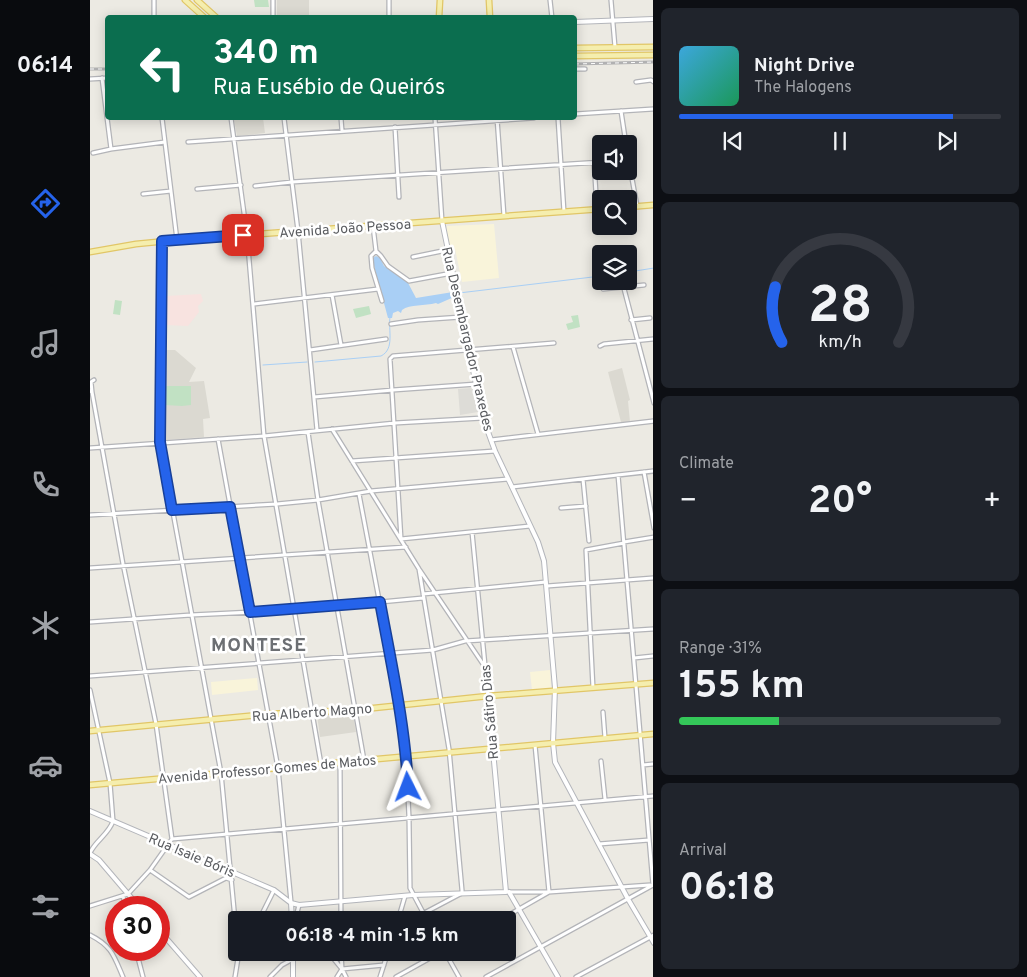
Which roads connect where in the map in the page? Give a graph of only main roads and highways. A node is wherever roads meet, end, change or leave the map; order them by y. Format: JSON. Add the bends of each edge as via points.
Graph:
{"nodes":[{"id":1,"x":185,"y":0,"type":"edge"},
{"id":2,"x":197,"y":0,"type":"edge"},
{"id":3,"x":440,"y":0,"type":"edge"},
{"id":4,"x":489,"y":0,"type":"edge"},
{"id":5,"x":202,"y":15,"type":"edge"},
{"id":6,"x":214,"y":15,"type":"edge"},
{"id":7,"x":439,"y":15,"type":"edge"},
{"id":8,"x":490,"y":15,"type":"edge"},
{"id":9,"x":653,"y":47,"type":"edge"},
{"id":10,"x":577,"y":48,"type":"edge"},
{"id":11,"x":653,"y":55,"type":"edge"},
{"id":12,"x":577,"y":56,"type":"edge"},
{"id":13,"x":653,"y":205,"type":"edge"},
{"id":14,"x":637,"y":206,"type":"edge"},
{"id":15,"x":592,"y":210,"type":"edge"},
{"id":16,"x":90,"y":252,"type":"edge"},
{"id":17,"x":653,"y":683,"type":"edge"},
{"id":18,"x":90,"y":731,"type":"edge"},
{"id":19,"x":653,"y":734,"type":"edge"},
{"id":20,"x":90,"y":785,"type":"edge"}],
"edges":[{"from":1,"to":5,"type":"main road"},
{"from":2,"to":6,"type":"main road"},
{"from":3,"to":7,"type":"main road"},
{"from":4,"to":8,"type":"main road"},
{"from":9,"to":10,"type":"main road"},
{"from":11,"to":12,"type":"main road"},
{"from":13,"to":14,"type":"main road"},
{"from":15,"to":16,"type":"main road","name":"Avenida João Pessoa","via":[[162,241]]},
{"from":17,"to":18,"type":"main road","name":"Rua Alberto Magno"},
{"from":19,"to":20,"type":"main road","name":"Avenida Professor Gomes de Matos"}]}
